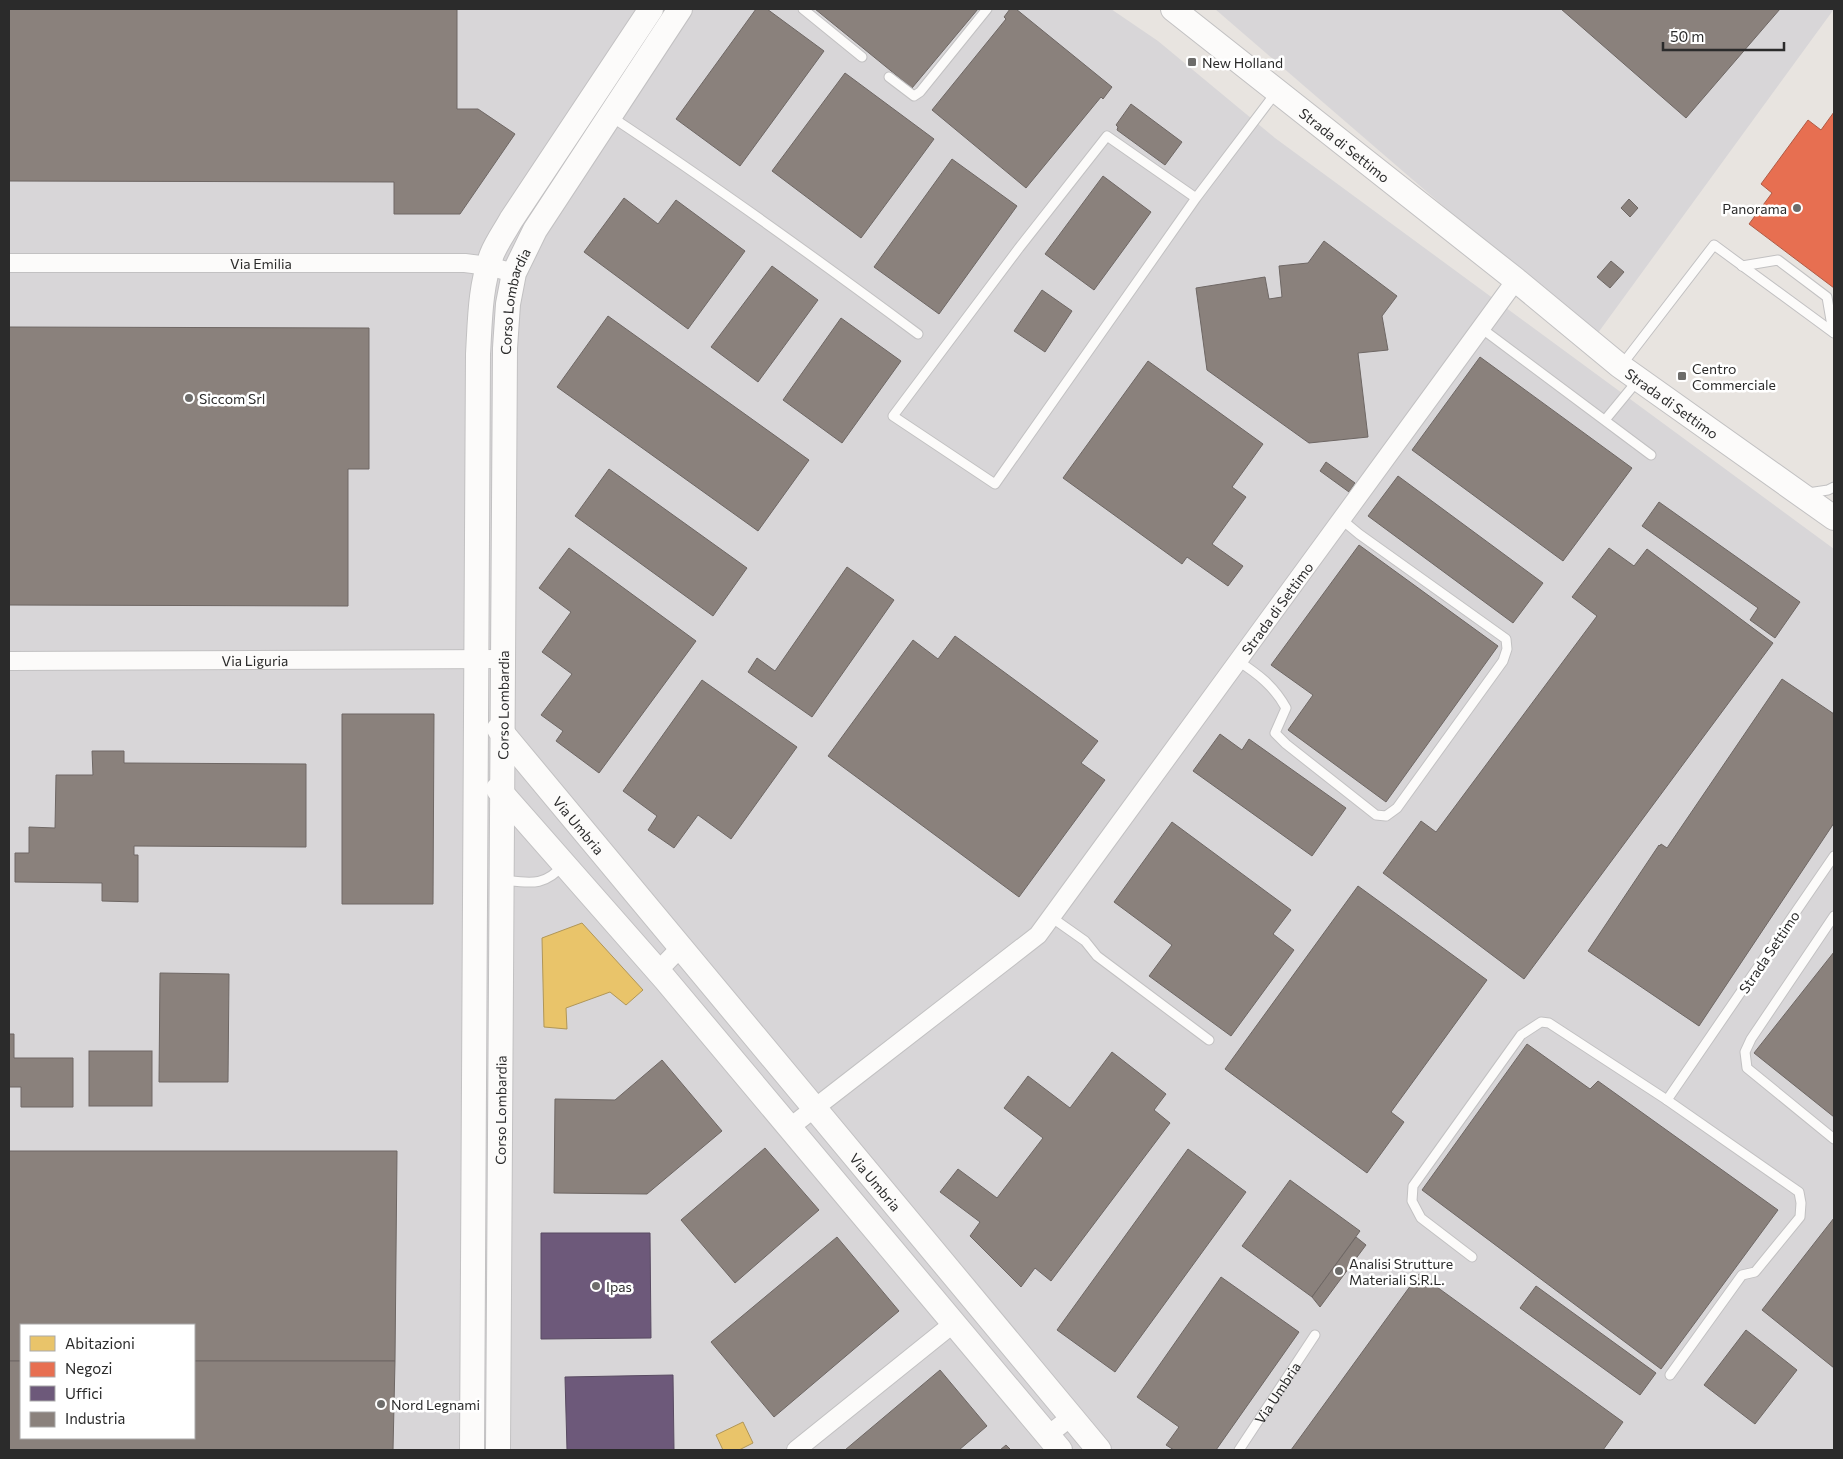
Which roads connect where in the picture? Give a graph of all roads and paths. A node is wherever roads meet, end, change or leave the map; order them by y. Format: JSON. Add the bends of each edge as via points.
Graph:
{"nodes":[{"id":1,"x":651,"y":9,"type":"edge"},
{"id":2,"x":680,"y":9,"type":"edge"},
{"id":3,"x":803,"y":9,"type":"edge"},
{"id":4,"x":987,"y":9,"type":"edge"},
{"id":5,"x":1173,"y":9,"type":"edge"},
{"id":6,"x":862,"y":57,"type":"dead end"},
{"id":7,"x":889,"y":77,"type":"dead end"},
{"id":8,"x":1277,"y":91,"type":"junction"},
{"id":9,"x":609,"y":116,"type":"junction"},
{"id":10,"x":1196,"y":198,"type":"junction"},
{"id":11,"x":9,"y":263,"type":"edge"},
{"id":12,"x":488,"y":266,"type":"junction"},
{"id":13,"x":1742,"y":266,"type":"junction"},
{"id":14,"x":514,"y":274,"type":"junction"},
{"id":15,"x":1516,"y":280,"type":"junction"},
{"id":16,"x":1481,"y":328,"type":"junction"},
{"id":17,"x":1834,"y":332,"type":"edge"},
{"id":18,"x":918,"y":334,"type":"dead end"},
{"id":19,"x":1629,"y":373,"type":"junction"},
{"id":20,"x":1605,"y":420,"type":"junction"},
{"id":21,"x":1651,"y":454,"type":"dead end"},
{"id":22,"x":478,"y":468,"type":"junction"},
{"id":23,"x":504,"y":468,"type":"junction"},
{"id":24,"x":1834,"y":487,"type":"edge"},
{"id":25,"x":1798,"y":492,"type":"junction"},
{"id":26,"x":1834,"y":516,"type":"edge"},
{"id":27,"x":1342,"y":519,"type":"junction"},
{"id":28,"x":477,"y":660,"type":"junction"},
{"id":29,"x":503,"y":660,"type":"junction"},
{"id":30,"x":1238,"y":660,"type":"junction"},
{"id":31,"x":9,"y":661,"type":"edge"},
{"id":32,"x":476,"y":703,"type":"junction"},
{"id":33,"x":503,"y":734,"type":"junction"},
{"id":34,"x":476,"y":766,"type":"junction"},
{"id":35,"x":502,"y":793,"type":"junction"},
{"id":36,"x":1834,"y":856,"type":"edge"},
{"id":37,"x":564,"y":864,"type":"junction"},
{"id":38,"x":502,"y":880,"type":"junction"},
{"id":39,"x":1051,"y":916,"type":"junction"},
{"id":40,"x":1834,"y":916,"type":"edge"},
{"id":41,"x":680,"y":948,"type":"junction"},
{"id":42,"x":475,"y":955,"type":"junction"},
{"id":43,"x":501,"y":956,"type":"junction"},
{"id":44,"x":658,"y":972,"type":"junction"},
{"id":45,"x":1208,"y":1040,"type":"dead end"},
{"id":46,"x":1667,"y":1100,"type":"junction"},
{"id":47,"x":814,"y":1109,"type":"junction"},
{"id":48,"x":789,"y":1128,"type":"junction"},
{"id":49,"x":1834,"y":1139,"type":"edge"},
{"id":50,"x":1472,"y":1257,"type":"dead end"},
{"id":51,"x":954,"y":1323,"type":"junction"},
{"id":52,"x":1314,"y":1335,"type":"dead end"},
{"id":53,"x":1670,"y":1375,"type":"dead end"},
{"id":54,"x":472,"y":1396,"type":"junction"},
{"id":55,"x":499,"y":1397,"type":"junction"},
{"id":56,"x":1071,"y":1417,"type":"junction"},
{"id":57,"x":1054,"y":1443,"type":"edge"},
{"id":58,"x":472,"y":1450,"type":"edge"},
{"id":59,"x":498,"y":1450,"type":"edge"},
{"id":60,"x":796,"y":1450,"type":"edge"},
{"id":61,"x":1098,"y":1450,"type":"edge"},
{"id":62,"x":1239,"y":1450,"type":"edge"}],
"edges":[{"from":1,"to":12,"type":"street","name":"Corso Lombardia","via":[[511,220]]},
{"from":2,"to":9,"type":"street","name":"Corso Lombardia"},
{"from":3,"to":6,"type":"lane"},
{"from":4,"to":7,"type":"lane","via":[[920,92],[914,96]]},
{"from":5,"to":8,"type":"street","name":"Strada di Settimo"},
{"from":8,"to":10,"type":"lane"},
{"from":8,"to":15,"type":"street","name":"Strada di Settimo"},
{"from":9,"to":14,"type":"street","name":"Corso Lombardia","via":[[535,230]]},
{"from":9,"to":18,"type":"lane","via":[[778,230]]},
{"from":10,"to":10,"type":"lane","via":[[1107,136],[893,416],[994,484]]},
{"from":11,"to":12,"type":"street","name":"Via Emilia","via":[[465,263]]},
{"from":12,"to":14,"type":"street","name":"Via Emilia"},
{"from":12,"to":22,"type":"street","name":"Corso Lombardia","via":[[480,301]]},
{"from":13,"to":17,"type":"lane"},
{"from":13,"to":17,"type":"lane","via":[[1778,260],[1827,297]]},
{"from":13,"to":19,"type":"lane","via":[[1714,245]]},
{"from":14,"to":23,"type":"street","name":"Corso Lombardia","via":[[505,348]]},
{"from":15,"to":16,"type":"street","name":"Strada di Settimo"},
{"from":15,"to":19,"type":"street","name":"Strada di Settimo"},
{"from":16,"to":20,"type":"lane"},
{"from":16,"to":27,"type":"street","name":"Strada di Settimo"},
{"from":19,"to":20,"type":"lane"},
{"from":19,"to":25,"type":"street","name":"Strada di Settimo"},
{"from":20,"to":21,"type":"lane"},
{"from":22,"to":23,"type":"street"},
{"from":22,"to":28,"type":"street","name":"Corso Lombardia"},
{"from":23,"to":29,"type":"street","name":"Corso Lombardia"},
{"from":24,"to":25,"type":"lane","via":[[1812,493]]},
{"from":25,"to":26,"type":"street","name":"Strada di Settimo"},
{"from":27,"to":30,"type":"street","name":"Strada di Settimo"},
{"from":27,"to":30,"type":"lane","via":[[1506,639],[1504,661],[1397,808],[1386,816],[1376,815],[1286,744],[1276,733],[1286,708],[1279,694]]},
{"from":28,"to":29,"type":"street","name":"Via Liguria"},
{"from":28,"to":31,"type":"street","name":"Via Liguria"},
{"from":28,"to":32,"type":"street","name":"Corso Lombardia"},
{"from":29,"to":33,"type":"street","name":"Corso Lombardia"},
{"from":30,"to":39,"type":"street","name":"Strada di Settimo"},
{"from":32,"to":33,"type":"street","name":"Via Umbria"},
{"from":32,"to":34,"type":"street","name":"Corso Lombardia"},
{"from":33,"to":35,"type":"street","name":"Corso Lombardia"},
{"from":33,"to":41,"type":"street","name":"Via Umbria"},
{"from":34,"to":35,"type":"street"},
{"from":34,"to":42,"type":"street","name":"Corso Lombardia"},
{"from":35,"to":37,"type":"street"},
{"from":35,"to":38,"type":"street","name":"Corso Lombardia"},
{"from":36,"to":46,"type":"lane","name":"Strada Settimo"},
{"from":37,"to":38,"type":"lane","via":[[551,877],[538,882]]},
{"from":37,"to":44,"type":"street"},
{"from":38,"to":43,"type":"street","name":"Corso Lombardia"},
{"from":39,"to":45,"type":"lane","via":[[1085,940],[1097,956]]},
{"from":39,"to":47,"type":"street","name":"Strada di Settimo","via":[[1038,935]]},
{"from":40,"to":49,"type":"lane","via":[[1745,1052],[1747,1068]]},
{"from":41,"to":44,"type":"street"},
{"from":41,"to":47,"type":"street","name":"Via Umbria"},
{"from":42,"to":43,"type":"street"},
{"from":42,"to":54,"type":"street","name":"Corso Lombardia"},
{"from":43,"to":55,"type":"street","name":"Corso Lombardia"},
{"from":44,"to":48,"type":"street"},
{"from":46,"to":50,"type":"lane","via":[[1549,1023],[1541,1022],[1521,1035],[1413,1186],[1412,1201],[1421,1218]]},
{"from":46,"to":53,"type":"lane","via":[[1799,1192],[1801,1203],[1800,1216],[1755,1272],[1742,1275]]},
{"from":47,"to":48,"type":"street","name":"Strada di Settimo"},
{"from":47,"to":56,"type":"street","name":"Via Umbria"},
{"from":48,"to":51,"type":"street"},
{"from":51,"to":57,"type":"street"},
{"from":51,"to":60,"type":"street"},
{"from":52,"to":62,"type":"lane","name":"Via Umbria"},
{"from":54,"to":55,"type":"street"},
{"from":54,"to":58,"type":"street","name":"Corso Lombardia"},
{"from":55,"to":59,"type":"street","name":"Corso Lombardia"},
{"from":56,"to":57,"type":"street"},
{"from":56,"to":61,"type":"street","name":"Via Umbria"}]}
